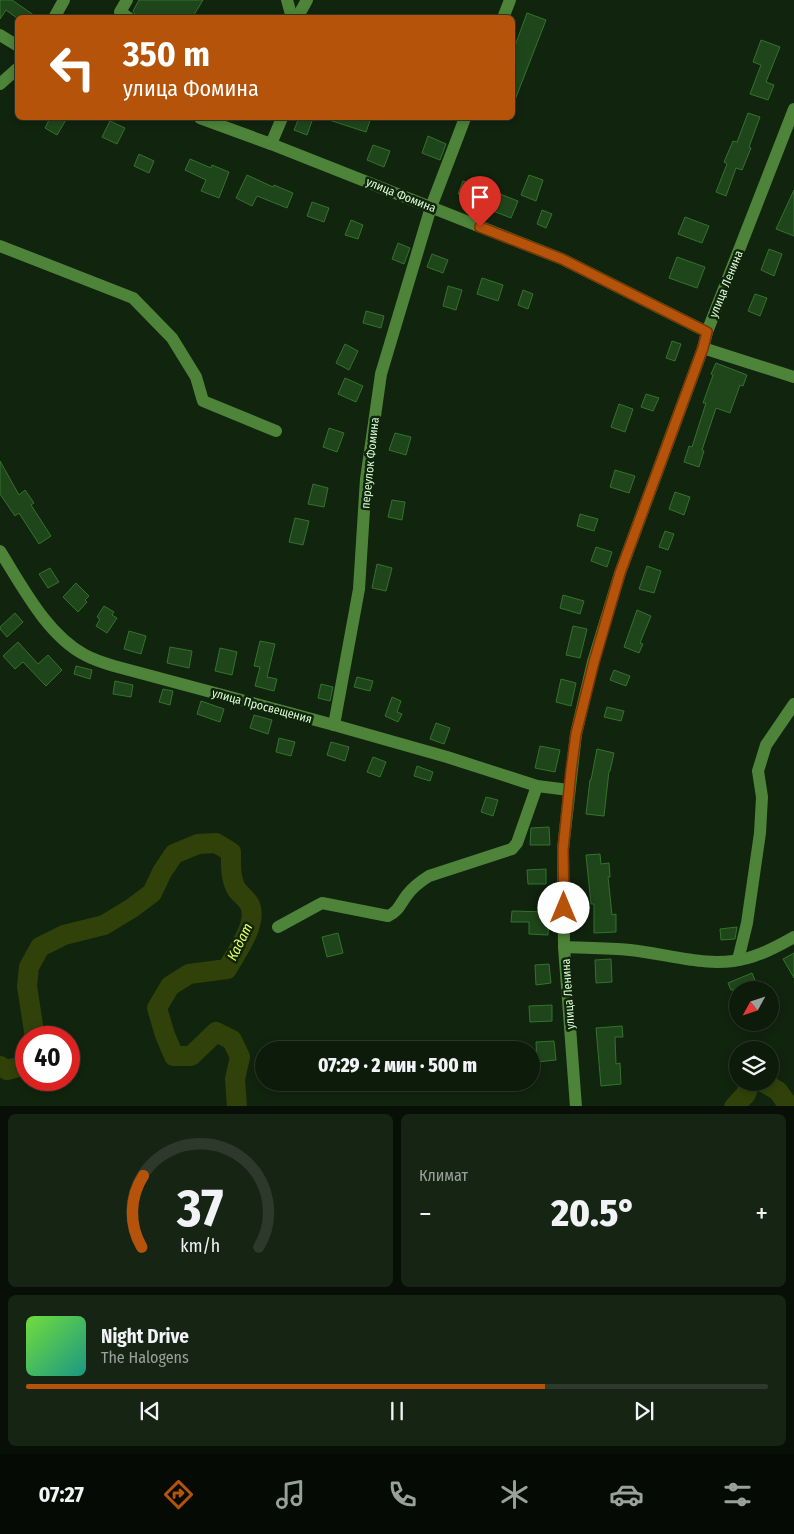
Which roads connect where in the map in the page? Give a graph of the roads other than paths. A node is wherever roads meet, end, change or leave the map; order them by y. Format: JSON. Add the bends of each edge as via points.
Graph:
{"nodes":[{"id":1,"x":64,"y":0,"type":"edge"},
{"id":2,"x":127,"y":0,"type":"edge"},
{"id":3,"x":287,"y":0,"type":"edge"},
{"id":4,"x":307,"y":0,"type":"edge"},
{"id":5,"x":510,"y":0,"type":"edge"},
{"id":6,"x":56,"y":15,"type":"edge"},
{"id":7,"x":124,"y":15,"type":"edge"},
{"id":8,"x":291,"y":15,"type":"edge"},
{"id":9,"x":299,"y":15,"type":"edge"},
{"id":10,"x":504,"y":15,"type":"edge"},
{"id":11,"x":0,"y":35,"type":"edge"},
{"id":12,"x":15,"y":44,"type":"edge"},
{"id":13,"x":15,"y":71,"type":"edge"},
{"id":14,"x":0,"y":84,"type":"edge"},
{"id":15,"x":794,"y":109,"type":"edge"},
{"id":16,"x":205,"y":120,"type":"edge"},
{"id":17,"x":281,"y":120,"type":"edge"},
{"id":18,"x":464,"y":120,"type":"edge"},
{"id":19,"x":271,"y":144,"type":"junction"},
{"id":20,"x":431,"y":207,"type":"junction"},
{"id":21,"x":0,"y":246,"type":"edge"},
{"id":22,"x":707,"y":332,"type":"junction"},
{"id":23,"x":703,"y":348,"type":"junction"},
{"id":24,"x":794,"y":377,"type":"edge"},
{"id":25,"x":276,"y":432,"type":"dead end"},
{"id":26,"x":0,"y":551,"type":"edge"},
{"id":27,"x":794,"y":704,"type":"edge"},
{"id":28,"x":334,"y":725,"type":"junction"},
{"id":29,"x":536,"y":786,"type":"junction"},
{"id":30,"x":569,"y":790,"type":"junction"},
{"id":31,"x":278,"y":927,"type":"dead end"},
{"id":32,"x":794,"y":937,"type":"edge"},
{"id":33,"x":564,"y":947,"type":"junction"},
{"id":34,"x":738,"y":960,"type":"junction"},
{"id":35,"x":576,"y":1106,"type":"edge"}],
"edges":[{"from":1,"to":6,"type":"street"},
{"from":2,"to":7,"type":"street","via":[[120,12]]},
{"from":3,"to":8,"type":"street"},
{"from":4,"to":9,"type":"street"},
{"from":5,"to":10,"type":"street"},
{"from":11,"to":12,"type":"street"},
{"from":13,"to":14,"type":"street"},
{"from":15,"to":22,"type":"street","name":"улица Ленина"},
{"from":16,"to":19,"type":"street","name":"улица Фомина"},
{"from":17,"to":19,"type":"street"},
{"from":18,"to":20,"type":"street","name":"переулок Фомина"},
{"from":19,"to":20,"type":"street","name":"улица Фомина"},
{"from":20,"to":22,"type":"street","name":"улица Фомина","via":[[562,259]]},
{"from":20,"to":28,"type":"street","name":"переулок Фомина","via":[[381,374],[366,479],[360,589]]},
{"from":21,"to":25,"type":"street","via":[[133,298],[172,338],[196,377],[203,401]]},
{"from":22,"to":23,"type":"street","name":"улица Ленина"},
{"from":23,"to":24,"type":"street"},
{"from":23,"to":30,"type":"street","name":"улица Ленина","via":[[618,582],[576,734]]},
{"from":26,"to":28,"type":"street","name":"улица Просвещения","via":[[42,616],[63,640],[84,655],[114,666]]},
{"from":27,"to":34,"type":"street","via":[[766,745],[758,771],[762,797],[760,834],[747,923]]},
{"from":28,"to":29,"type":"street","name":"улица Просвещения"},
{"from":29,"to":30,"type":"street","name":"улица Просвещения"},
{"from":29,"to":31,"type":"street","via":[[517,843],[512,849],[429,876],[407,895],[395,913],[388,916],[322,903]]},
{"from":30,"to":33,"type":"street","name":"улица Ленина","via":[[563,850]]},
{"from":32,"to":34,"type":"street","via":[[769,950]]},
{"from":33,"to":34,"type":"street","via":[[629,950],[697,961]]},
{"from":33,"to":35,"type":"street","name":"улица Ленина"}]}
